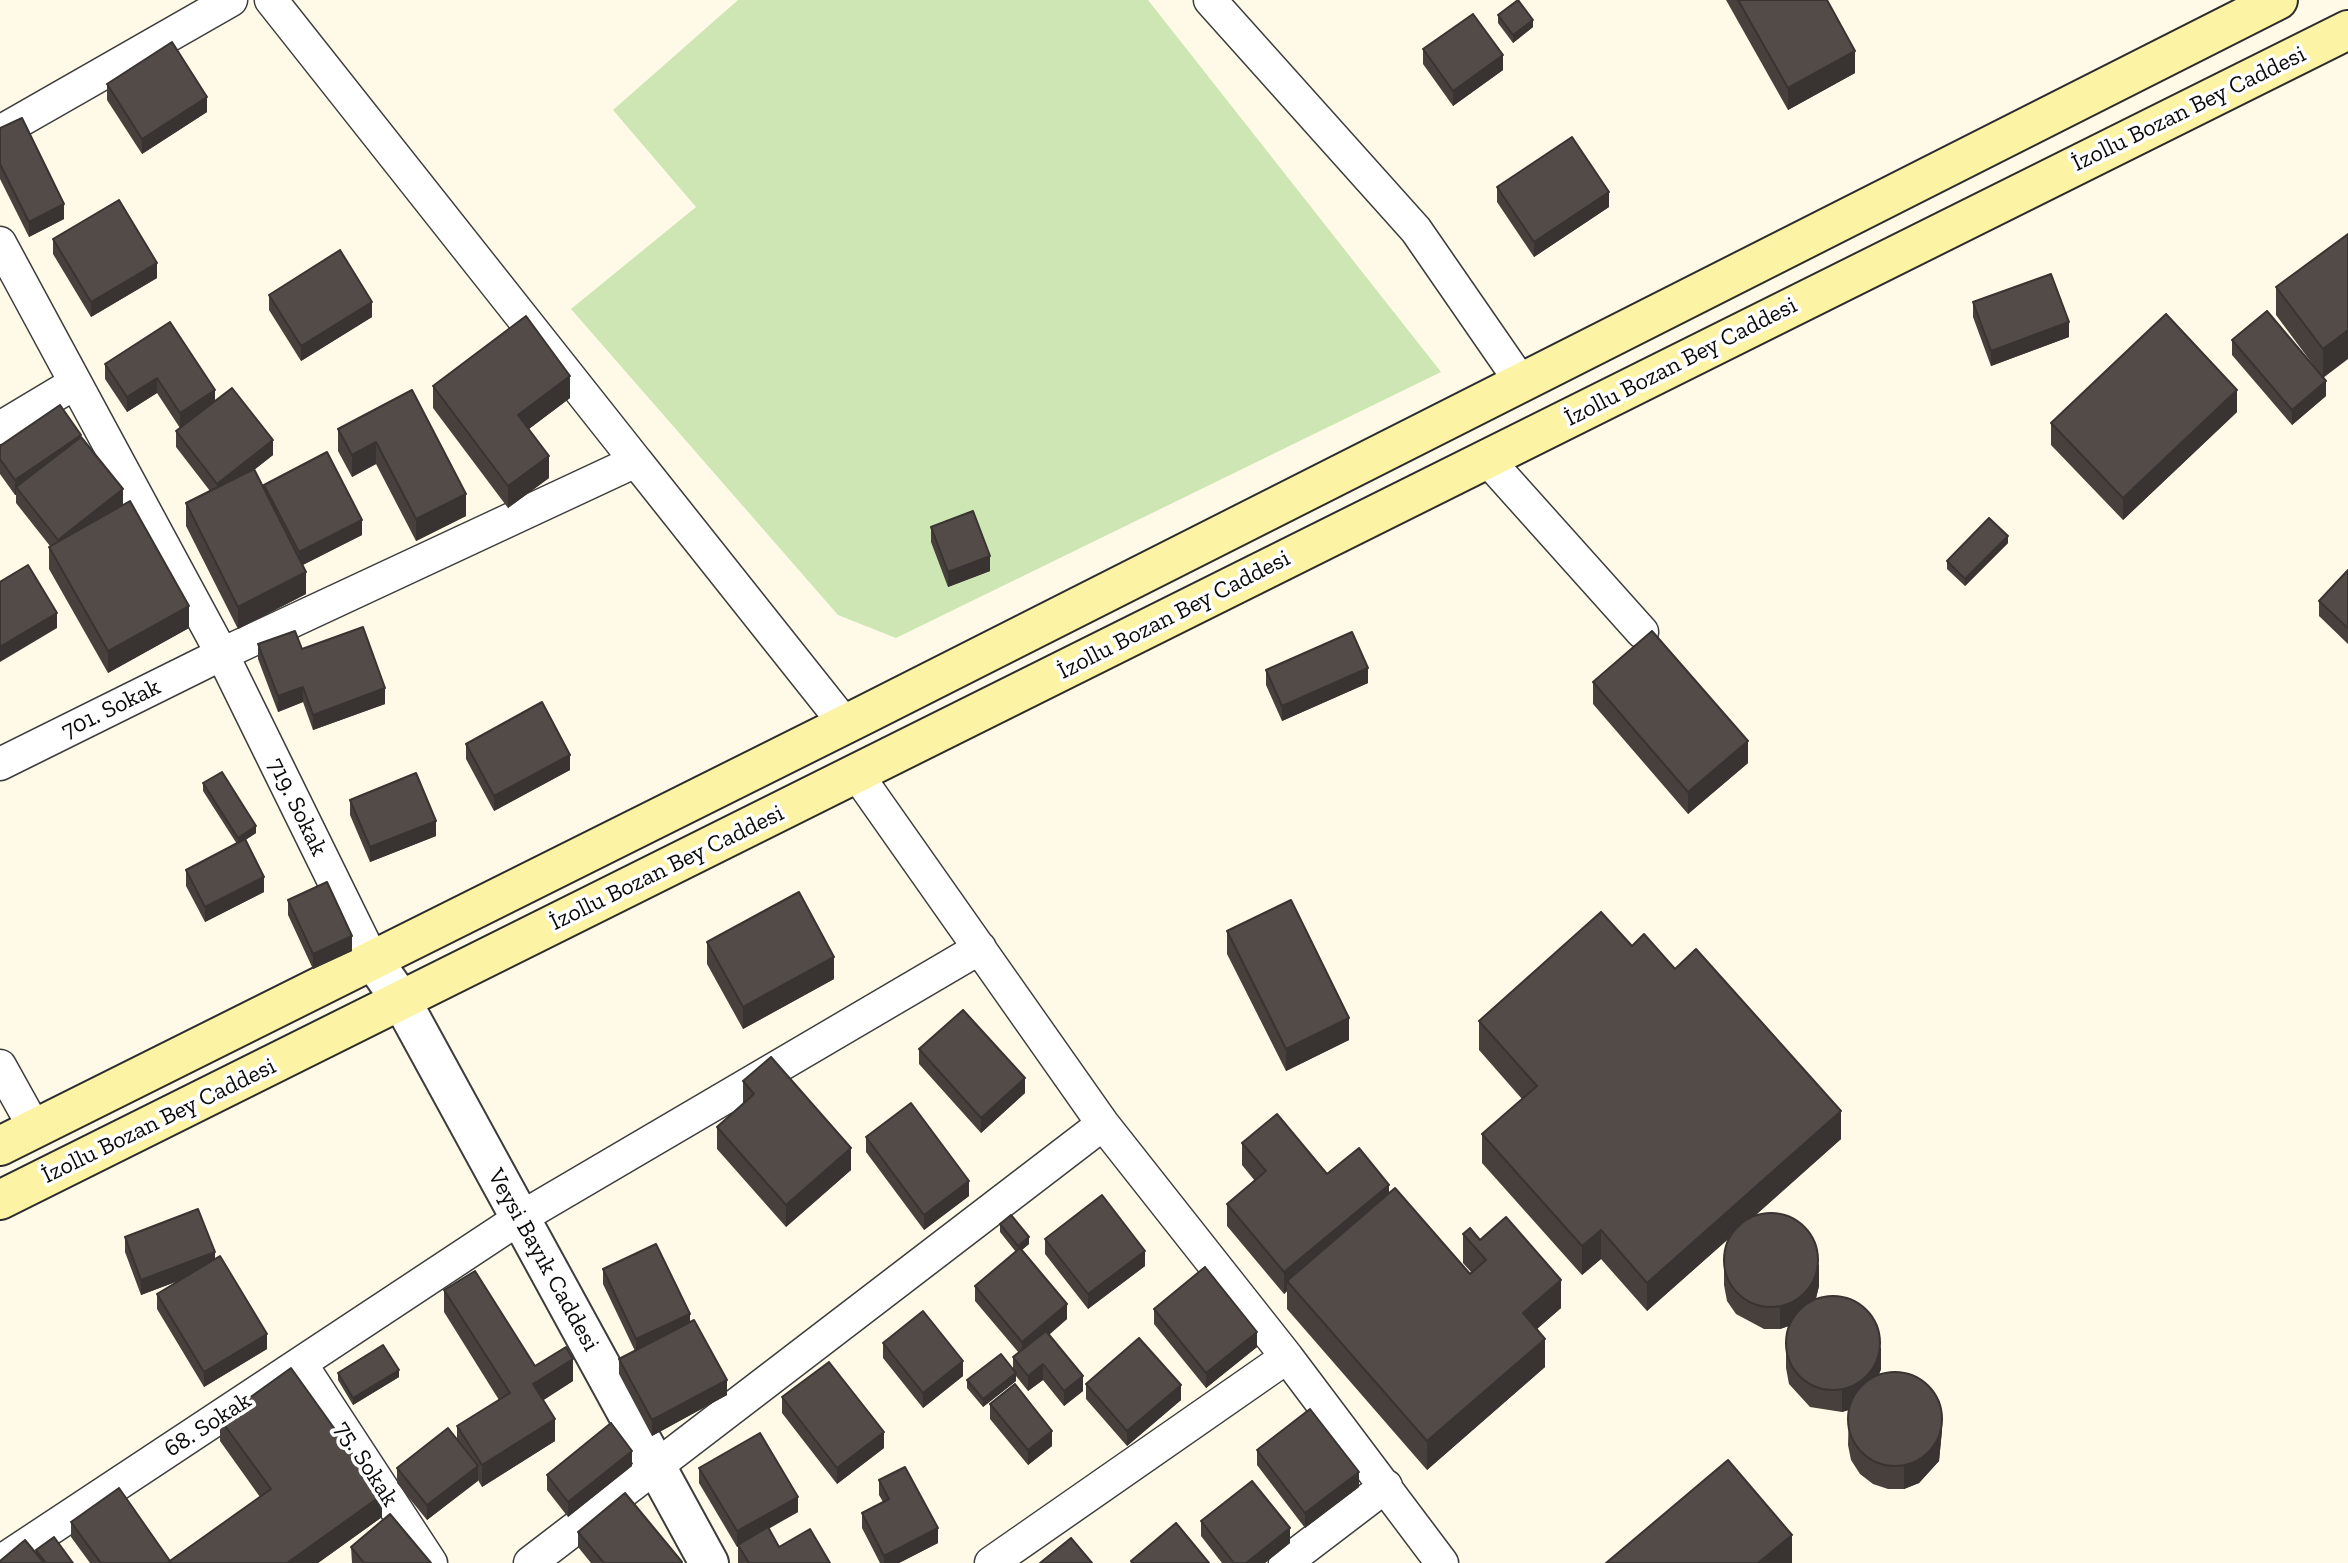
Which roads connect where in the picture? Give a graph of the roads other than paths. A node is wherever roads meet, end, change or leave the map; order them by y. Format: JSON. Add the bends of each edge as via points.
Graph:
{"nodes":[{"id":1,"x":231,"y":0,"type":"edge"},
{"id":2,"x":271,"y":0,"type":"edge"},
{"id":3,"x":1210,"y":0,"type":"edge"},
{"id":4,"x":2278,"y":0,"type":"edge"},
{"id":5,"x":2348,"y":30,"type":"edge"},
{"id":6,"x":0,"y":132,"type":"edge"},
{"id":7,"x":0,"y":243,"type":"edge"},
{"id":8,"x":1521,"y":382,"type":"junction"},
{"id":9,"x":75,"y":383,"type":"junction"},
{"id":10,"x":0,"y":428,"type":"edge"},
{"id":11,"x":1488,"y":459,"type":"junction"},
{"id":12,"x":636,"y":461,"type":"junction"},
{"id":13,"x":1642,"y":632,"type":"dead end"},
{"id":14,"x":222,"y":654,"type":"junction"},
{"id":15,"x":845,"y":724,"type":"junction"},
{"id":16,"x":0,"y":764,"type":"edge"},
{"id":17,"x":856,"y":773,"type":"junction"},
{"id":18,"x":979,"y":948,"type":"junction"},
{"id":19,"x":372,"y":959,"type":"junction"},
{"id":20,"x":401,"y":1000,"type":"junction"},
{"id":21,"x":0,"y":1066,"type":"edge"},
{"id":22,"x":1103,"y":1124,"type":"junction"},
{"id":23,"x":36,"y":1129,"type":"junction"},
{"id":24,"x":0,"y":1146,"type":"edge"},
{"id":25,"x":0,"y":1200,"type":"edge"},
{"id":26,"x":520,"y":1218,"type":"junction"},
{"id":27,"x":1287,"y":1357,"type":"junction"},
{"id":28,"x":302,"y":1364,"type":"junction"},
{"id":29,"x":656,"y":1466,"type":"junction"},
{"id":30,"x":1386,"y":1486,"type":"junction"},
{"id":31,"x":0,"y":1562,"type":"edge"},
{"id":32,"x":431,"y":1563,"type":"edge"},
{"id":33,"x":530,"y":1563,"type":"edge"},
{"id":34,"x":709,"y":1563,"type":"edge"},
{"id":35,"x":991,"y":1563,"type":"edge"},
{"id":36,"x":1285,"y":1563,"type":"edge"},
{"id":37,"x":1442,"y":1563,"type":"edge"}],
"edges":[{"from":1,"to":6,"type":"street"},
{"from":2,"to":12,"type":"street"},
{"from":3,"to":8,"type":"street","via":[[1416,230]]},
{"from":4,"to":8,"type":"main road","name":"İzollu Bozan Bey Caddesi"},
{"from":5,"to":11,"type":"main road","name":"İzollu Bozan Bey Caddesi"},
{"from":7,"to":9,"type":"street","name":"719. Sokak"},
{"from":8,"to":15,"type":"main road","name":"İzollu Bozan Bey Caddesi"},
{"from":9,"to":10,"type":"street"},
{"from":9,"to":14,"type":"street","name":"719. Sokak"},
{"from":11,"to":13,"type":"street"},
{"from":11,"to":17,"type":"main road","name":"İzollu Bozan Bey Caddesi"},
{"from":12,"to":14,"type":"street","name":"701. Sokak"},
{"from":12,"to":15,"type":"street"},
{"from":14,"to":16,"type":"street","name":"701. Sokak"},
{"from":14,"to":19,"type":"street","name":"719. Sokak"},
{"from":15,"to":19,"type":"main road","name":"İzollu Bozan Bey Caddesi"},
{"from":17,"to":18,"type":"street"},
{"from":17,"to":20,"type":"main road","name":"İzollu Bozan Bey Caddesi"},
{"from":18,"to":22,"type":"street"},
{"from":18,"to":26,"type":"street","name":"68. Sokak"},
{"from":19,"to":20,"type":"street","name":"Veysi Bayık Caddesi"},
{"from":19,"to":23,"type":"main road","name":"İzollu Bozan Bey Caddesi"},
{"from":20,"to":25,"type":"main road","name":"İzollu Bozan Bey Caddesi"},
{"from":20,"to":26,"type":"street","name":"Veysi Bayık Caddesi"},
{"from":21,"to":23,"type":"street"},
{"from":22,"to":27,"type":"street"},
{"from":22,"to":29,"type":"street"},
{"from":23,"to":24,"type":"main road","name":"İzollu Bozan Bey Caddesi"},
{"from":26,"to":28,"type":"street","name":"68. Sokak"},
{"from":26,"to":29,"type":"street","name":"Veysi Bayık Caddesi"},
{"from":27,"to":30,"type":"street"},
{"from":27,"to":35,"type":"street"},
{"from":28,"to":31,"type":"street","name":"68. Sokak"},
{"from":28,"to":32,"type":"street","name":"75. Sokak"},
{"from":29,"to":33,"type":"street"},
{"from":29,"to":34,"type":"street","name":"Veysi Bayık Caddesi"},
{"from":30,"to":36,"type":"street"},
{"from":30,"to":37,"type":"street"}]}
